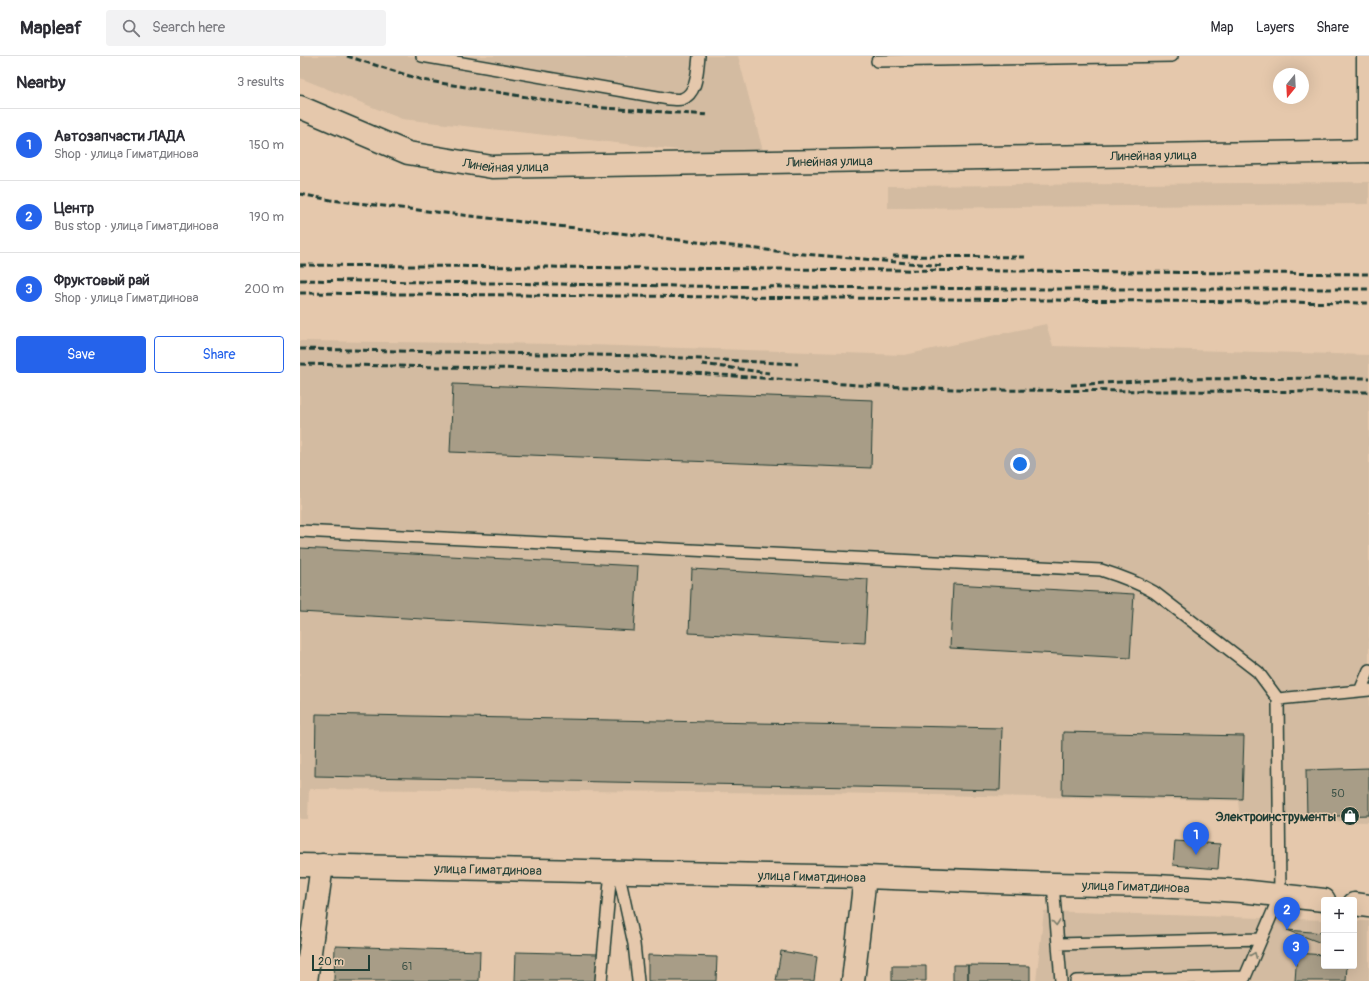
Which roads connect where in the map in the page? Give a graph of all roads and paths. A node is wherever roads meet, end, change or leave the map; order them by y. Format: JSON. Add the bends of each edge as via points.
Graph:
{"nodes":[{"id":1,"x":422,"y":56,"type":"edge"},
{"id":2,"x":699,"y":56,"type":"edge"},
{"id":3,"x":1172,"y":56,"type":"edge"},
{"id":4,"x":1368,"y":56,"type":"edge"},
{"id":5,"x":877,"y":61,"type":"dead end"},
{"id":6,"x":300,"y":107,"type":"edge"},
{"id":7,"x":1368,"y":151,"type":"edge"},
{"id":8,"x":300,"y":531,"type":"edge"},
{"id":9,"x":1369,"y":670,"type":"edge"},
{"id":10,"x":1365,"y":690,"type":"edge"},
{"id":11,"x":1278,"y":699,"type":"junction"},
{"id":12,"x":300,"y":865,"type":"edge"},
{"id":13,"x":322,"y":865,"type":"junction"},
{"id":14,"x":614,"y":871,"type":"junction"},
{"id":15,"x":865,"y":877,"type":"junction"},
{"id":16,"x":1053,"y":884,"type":"junction"},
{"id":17,"x":1280,"y":895,"type":"junction"},
{"id":18,"x":1321,"y":900,"type":"edge"},
{"id":19,"x":1357,"y":904,"type":"edge"},
{"id":20,"x":1369,"y":906,"type":"edge"},
{"id":21,"x":1261,"y":939,"type":"junction"},
{"id":22,"x":1058,"y":944,"type":"junction"},
{"id":23,"x":1245,"y":979,"type":"edge"},
{"id":24,"x":306,"y":981,"type":"edge"},
{"id":25,"x":601,"y":981,"type":"edge"},
{"id":26,"x":638,"y":981,"type":"edge"},
{"id":27,"x":853,"y":981,"type":"edge"},
{"id":28,"x":1061,"y":981,"type":"edge"},
{"id":29,"x":1076,"y":981,"type":"edge"}],
"edges":[{"from":1,"to":2,"type":"lane","via":[[681,100],[691,94]]},
{"from":3,"to":5,"type":"lane"},
{"from":4,"to":7,"type":"street"},
{"from":6,"to":7,"type":"street","name":"Линейная улица","via":[[408,153],[492,167]]},
{"from":8,"to":11,"type":"lane","via":[[1101,570],[1139,583],[1154,592],[1258,672]]},
{"from":9,"to":10,"type":"lane"},
{"from":10,"to":11,"type":"lane"},
{"from":11,"to":17,"type":"lane"},
{"from":12,"to":13,"type":"street","name":"улица Гиматдинова"},
{"from":13,"to":14,"type":"street","name":"улица Гиматдинова"},
{"from":13,"to":24,"type":"street"},
{"from":14,"to":15,"type":"street","name":"улица Гиматдинова"},
{"from":14,"to":25,"type":"lane"},
{"from":14,"to":26,"type":"lane","via":[[634,944]]},
{"from":15,"to":16,"type":"street","name":"улица Гиматдинова"},
{"from":15,"to":27,"type":"street"},
{"from":16,"to":17,"type":"street","name":"улица Гиматдинова","via":[[1156,886]]},
{"from":16,"to":22,"type":"lane","one_way":true},
{"from":17,"to":18,"type":"street","name":"улица Гиматдинова"},
{"from":17,"to":21,"type":"lane"},
{"from":19,"to":20,"type":"street"},
{"from":21,"to":22,"type":"lane"},
{"from":23,"to":21,"type":"lane","one_way":true},
{"from":22,"to":28,"type":"lane"},
{"from":23,"to":29,"type":"lane"}]}
